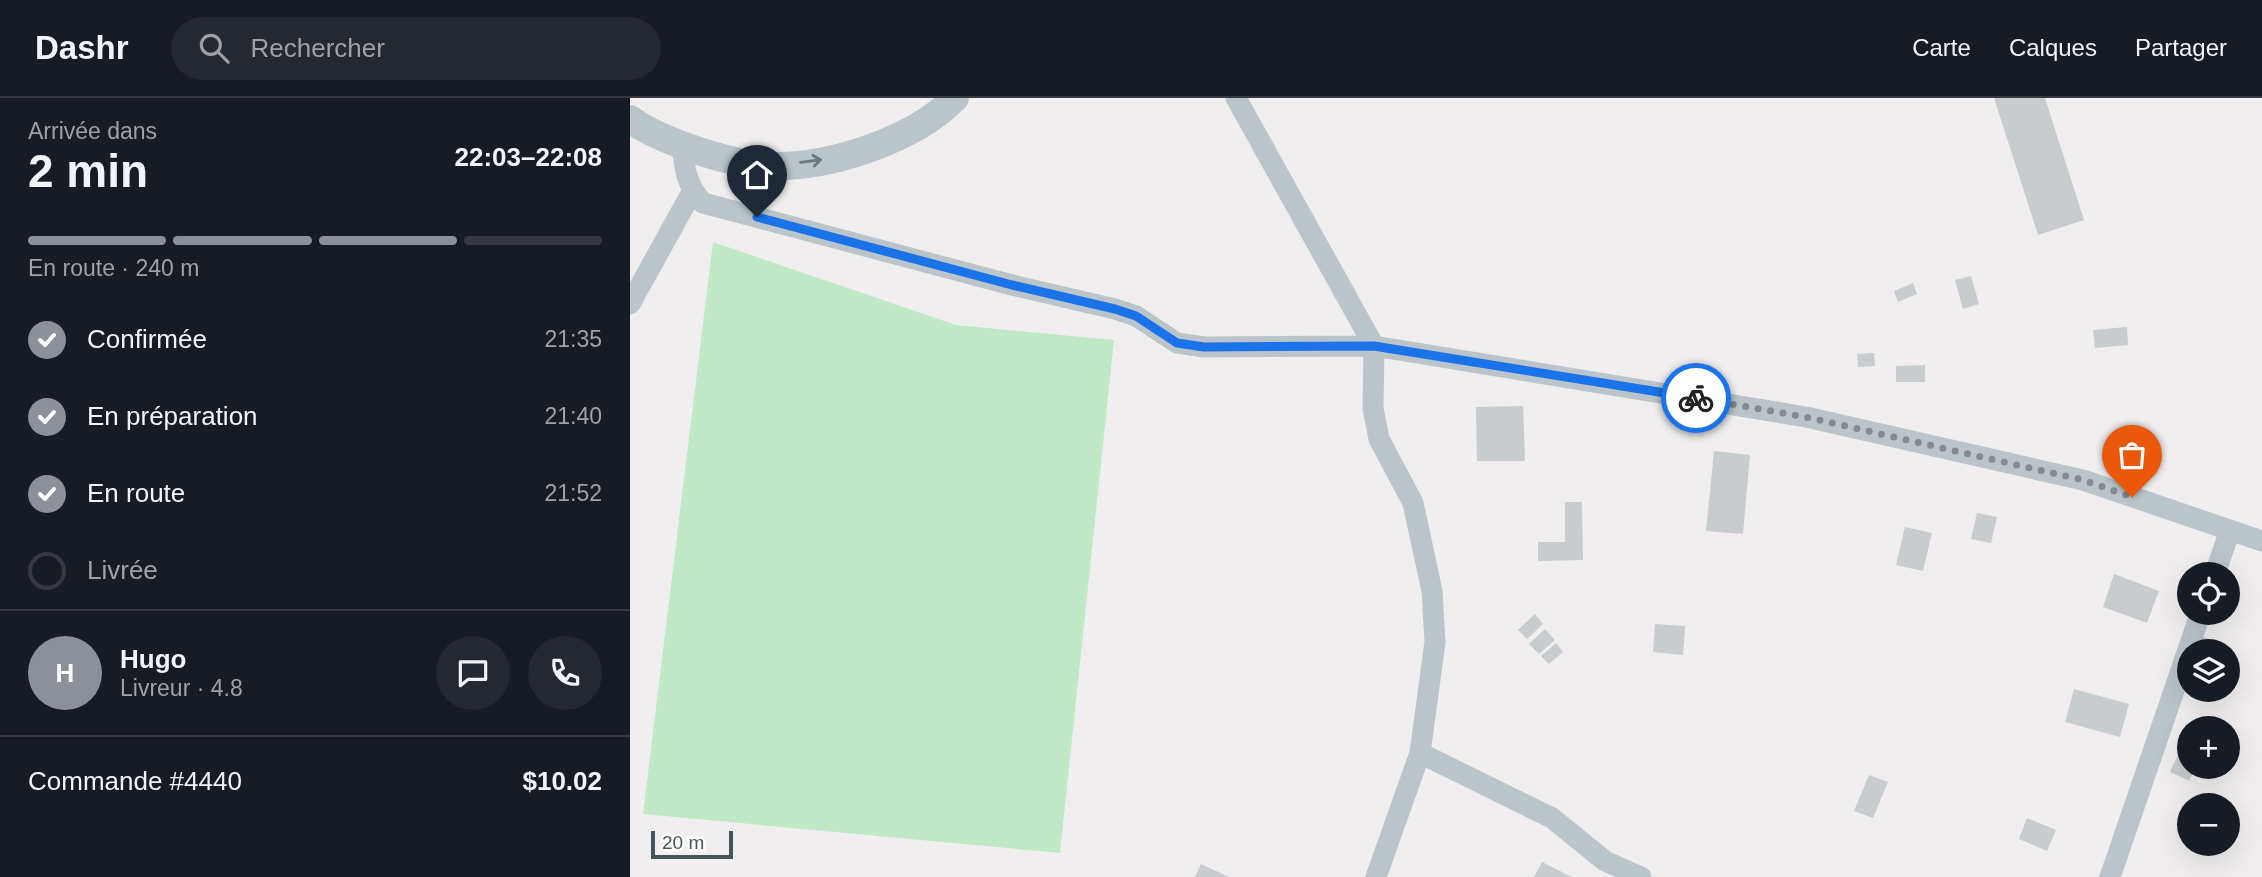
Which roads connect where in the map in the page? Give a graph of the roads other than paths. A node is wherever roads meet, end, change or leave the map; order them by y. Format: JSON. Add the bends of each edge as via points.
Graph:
{"nodes":[{"id":1,"x":955,"y":98,"type":"edge"},
{"id":2,"x":1236,"y":98,"type":"edge"},
{"id":3,"x":630,"y":119,"type":"edge"},
{"id":4,"x":683,"y":148,"type":"junction"},
{"id":5,"x":692,"y":192,"type":"junction"},
{"id":6,"x":630,"y":304,"type":"edge"},
{"id":7,"x":1374,"y":346,"type":"junction"},
{"id":8,"x":2230,"y":530,"type":"junction"},
{"id":9,"x":2262,"y":541,"type":"edge"},
{"id":10,"x":2219,"y":562,"type":"edge"},
{"id":11,"x":2197,"y":625,"type":"edge"},
{"id":12,"x":1420,"y":753,"type":"junction"},
{"id":13,"x":1376,"y":877,"type":"edge"},
{"id":14,"x":1641,"y":877,"type":"edge"},
{"id":15,"x":2110,"y":877,"type":"edge"}],
"edges":[{"from":4,"to":1,"type":"street","one_way":true,"via":[[769,166],[858,155],[937,116]]},
{"from":2,"to":7,"type":"street"},
{"from":3,"to":4,"type":"street"},
{"from":4,"to":5,"type":"street"},
{"from":5,"to":6,"type":"street"},
{"from":5,"to":7,"type":"street","via":[[703,202],[1115,309],[1136,316],[1177,343],[1204,347]]},
{"from":7,"to":8,"type":"street","via":[[1806,417],[2083,480]]},
{"from":7,"to":12,"type":"street","via":[[1373,408],[1379,439],[1413,503],[1432,591],[1435,642]]},
{"from":8,"to":9,"type":"street"},
{"from":8,"to":10,"type":"street"},
{"from":11,"to":15,"type":"street"},
{"from":12,"to":13,"type":"street"},
{"from":12,"to":14,"type":"street","via":[[1552,818],[1605,861]]}]}
